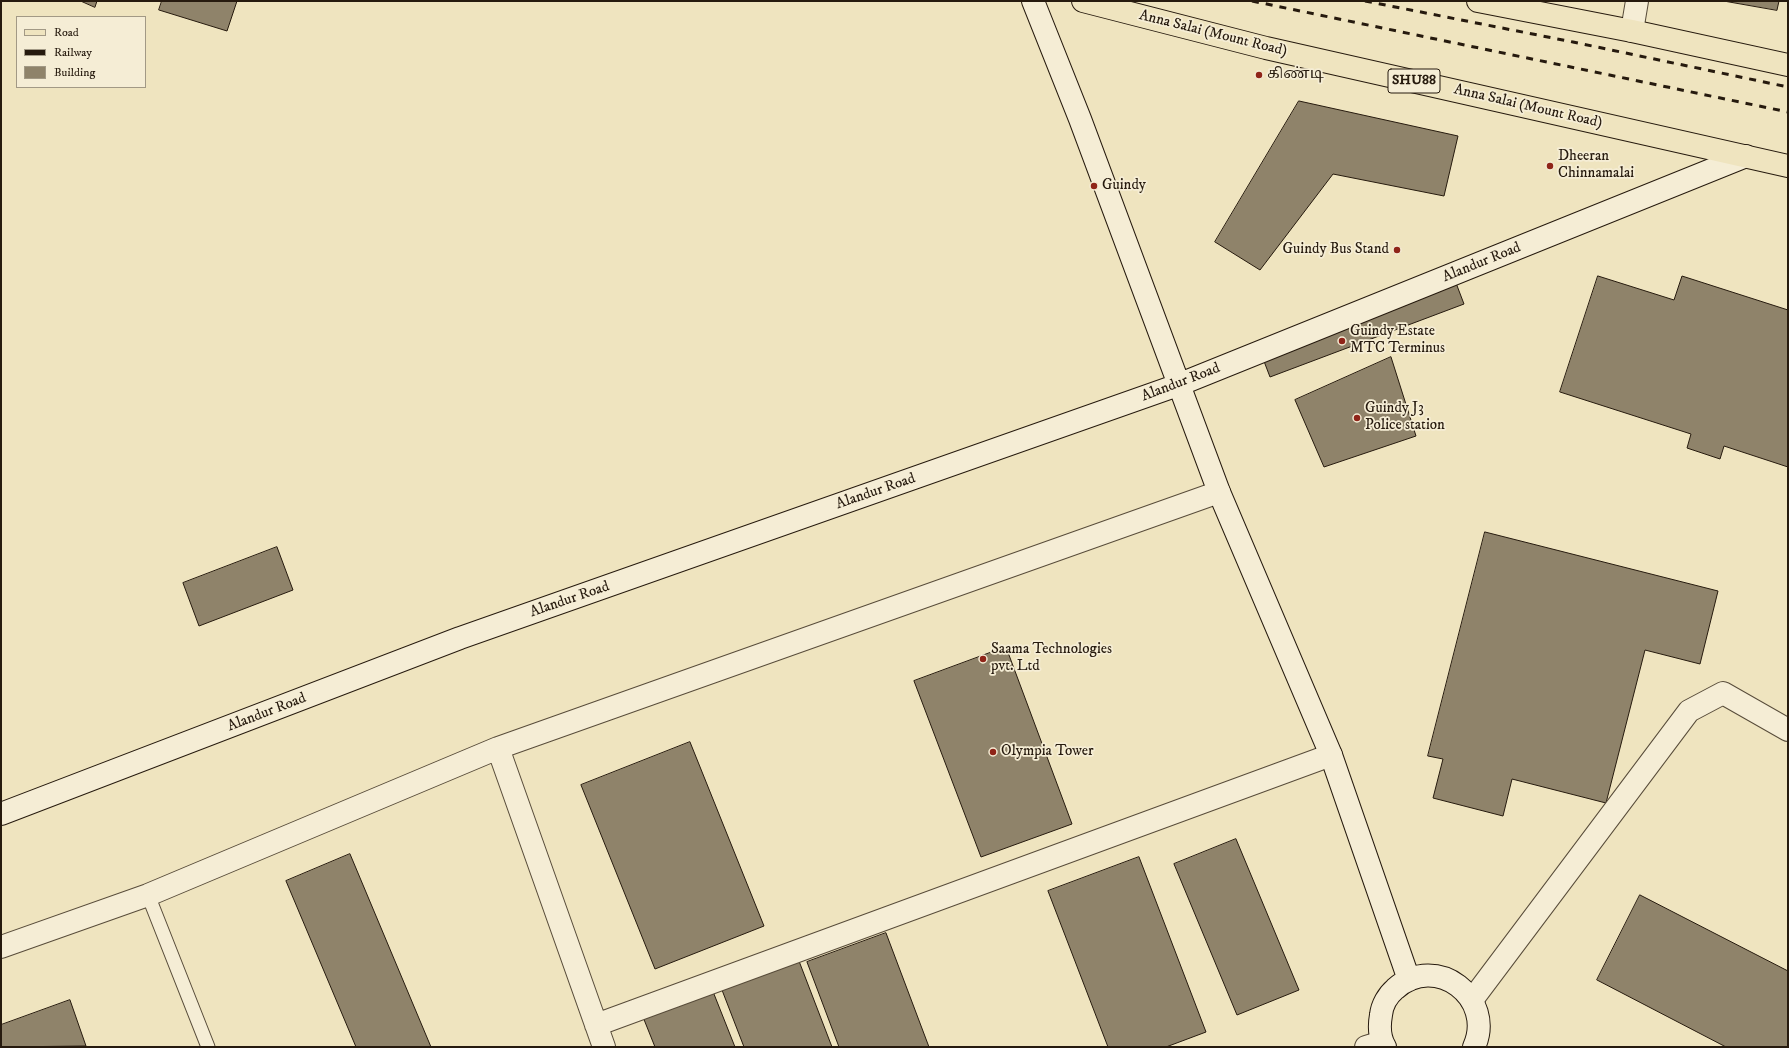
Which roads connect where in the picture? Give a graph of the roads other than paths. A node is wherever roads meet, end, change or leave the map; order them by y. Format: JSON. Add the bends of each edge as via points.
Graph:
{"nodes":[{"id":1,"x":1033,"y":1,"type":"edge"},
{"id":2,"x":1083,"y":1,"type":"edge"},
{"id":3,"x":1478,"y":1,"type":"edge"},
{"id":4,"x":1637,"y":1,"type":"edge"},
{"id":5,"x":1530,"y":6,"type":"edge"},
{"id":6,"x":1632,"y":31,"type":"junction"},
{"id":7,"x":1788,"y":65,"type":"edge"},
{"id":8,"x":1746,"y":156,"type":"junction"},
{"id":9,"x":1788,"y":166,"type":"edge"},
{"id":10,"x":1178,"y":385,"type":"junction"},
{"id":11,"x":1219,"y":492,"type":"junction"},
{"id":12,"x":1788,"y":730,"type":"edge"},
{"id":13,"x":498,"y":748,"type":"junction"},
{"id":14,"x":1331,"y":755,"type":"junction"},
{"id":15,"x":1,"y":814,"type":"edge"},
{"id":16,"x":148,"y":895,"type":"junction"},
{"id":17,"x":1,"y":947,"type":"edge"},
{"id":18,"x":1409,"y":980,"type":"junction"},
{"id":19,"x":1472,"y":1000,"type":"junction"},
{"id":20,"x":596,"y":1025,"type":"junction"},
{"id":21,"x":1378,"y":1045,"type":"edge"},
{"id":22,"x":208,"y":1047,"type":"edge"},
{"id":23,"x":604,"y":1047,"type":"edge"},
{"id":24,"x":1475,"y":1047,"type":"edge"}],
"edges":[{"from":1,"to":10,"type":"street","via":[[1080,119]]},
{"from":2,"to":8,"type":"main road","name":"Anna Salai (Mount Road)","number":"SHU88","via":[[1266,48]]},
{"from":3,"to":5,"type":"main road"},
{"from":4,"to":6,"type":"street"},
{"from":5,"to":6,"type":"main road"},
{"from":6,"to":7,"type":"main road"},
{"from":8,"to":9,"type":"main road","name":"Anna Salai (Mount Road)","number":"SHU88"},
{"from":8,"to":10,"type":"street","name":"Alandur Road"},
{"from":10,"to":11,"type":"street"},
{"from":10,"to":15,"type":"street","name":"Alandur Road","via":[[460,638]]},
{"from":11,"to":13,"type":"street"},
{"from":11,"to":14,"type":"street"},
{"from":12,"to":19,"type":"street","via":[[1723,693],[1689,711]]},
{"from":13,"to":16,"type":"street"},
{"from":13,"to":20,"type":"street"},
{"from":14,"to":18,"type":"street"},
{"from":14,"to":20,"type":"street"},
{"from":16,"to":17,"type":"street"},
{"from":16,"to":22,"type":"lane"},
{"from":18,"to":19,"type":"street","via":[[1416,976],[1432,975],[1447,979],[1461,988]]},
{"from":18,"to":21,"type":"street","via":[[1401,983],[1390,994],[1382,1009]]},
{"from":19,"to":24,"type":"street","via":[[1478,1014],[1479,1030]]},
{"from":20,"to":23,"type":"street"}]}
